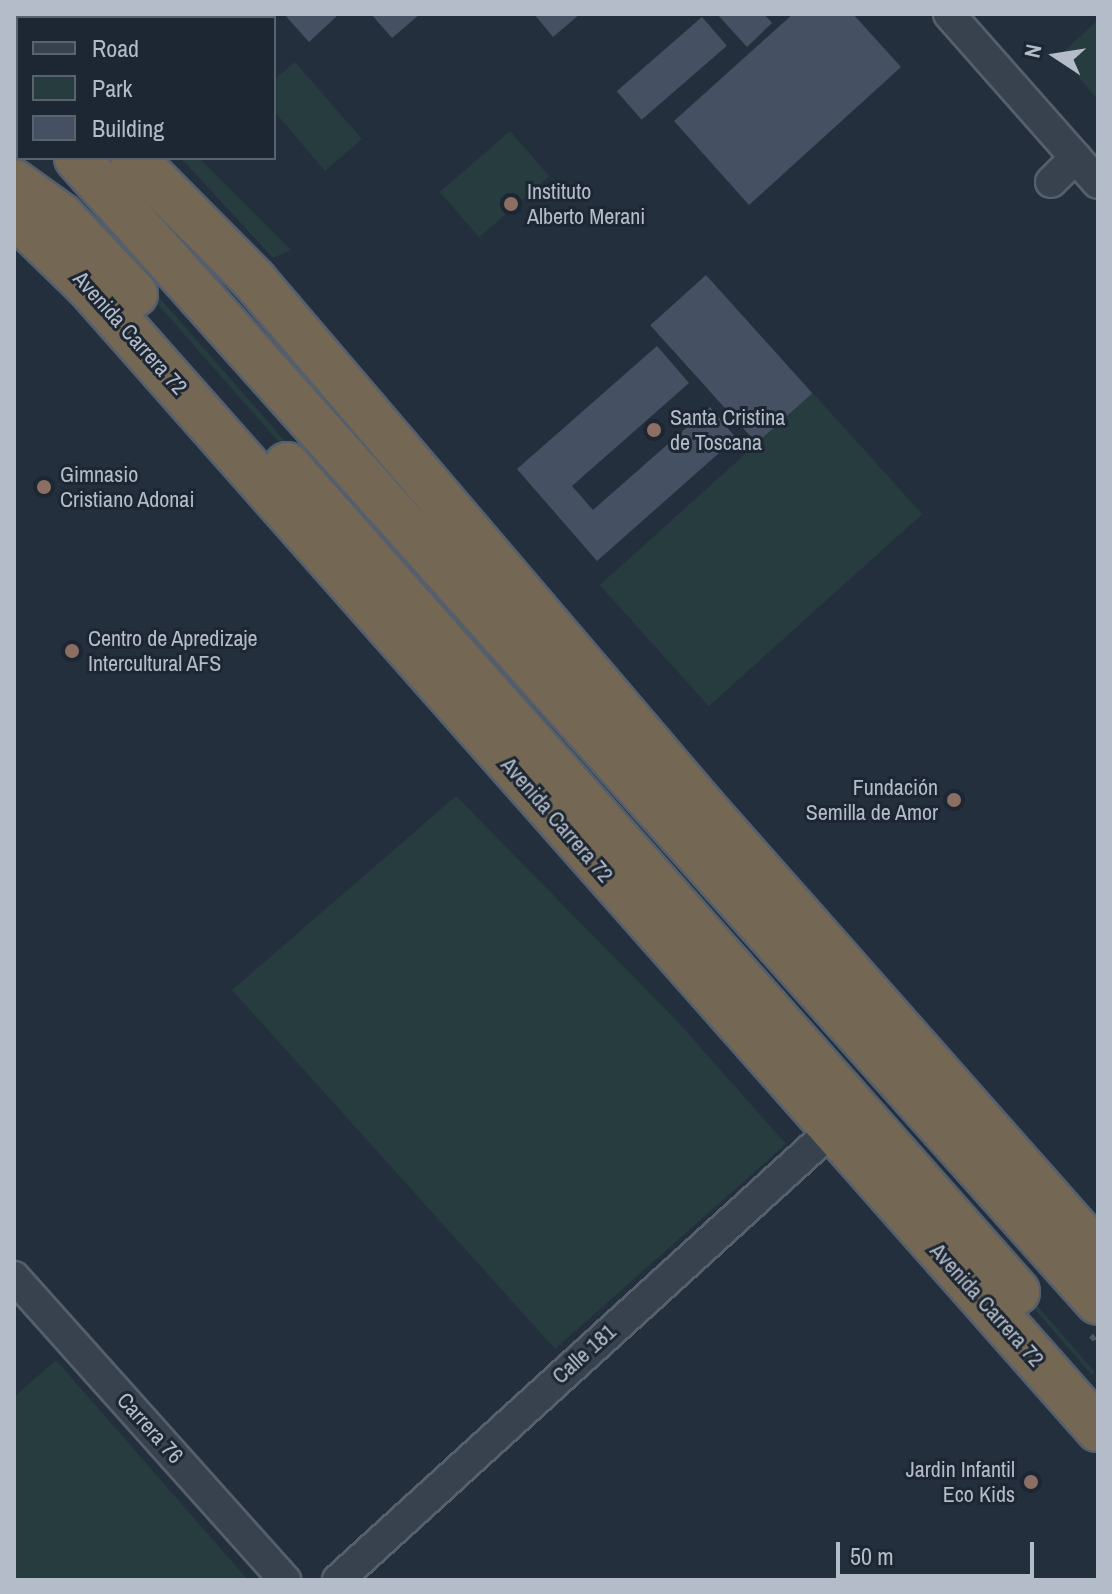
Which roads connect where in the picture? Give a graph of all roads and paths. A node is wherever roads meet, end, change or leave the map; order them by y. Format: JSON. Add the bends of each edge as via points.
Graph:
{"nodes":[{"id":1,"x":949,"y":14,"type":"edge"},
{"id":2,"x":1076,"y":157,"type":"junction"},
{"id":3,"x":79,"y":160,"type":"edge"},
{"id":4,"x":135,"y":160,"type":"edge"},
{"id":5,"x":14,"y":182,"type":"edge"},
{"id":6,"x":1051,"y":182,"type":"dead end"},
{"id":7,"x":1098,"y":183,"type":"edge"},
{"id":8,"x":14,"y":214,"type":"edge"},
{"id":9,"x":14,"y":234,"type":"edge"},
{"id":10,"x":61,"y":257,"type":"junction"},
{"id":11,"x":832,"y":1130,"type":"junction"},
{"id":12,"x":1098,"y":1254,"type":"edge"},
{"id":13,"x":14,"y":1277,"type":"edge"},
{"id":14,"x":1098,"y":1302,"type":"edge"},
{"id":15,"x":1098,"y":1384,"type":"edge"},
{"id":16,"x":1098,"y":1429,"type":"edge"},
{"id":17,"x":285,"y":1580,"type":"edge"},
{"id":18,"x":338,"y":1580,"type":"edge"}],
"edges":[{"from":1,"to":2,"type":"street"},
{"from":2,"to":6,"type":"street"},
{"from":2,"to":7,"type":"street"},
{"from":3,"to":14,"type":"highway"},
{"from":4,"to":12,"type":"highway","via":[[254,280],[704,808]]},
{"from":5,"to":15,"type":"highway","name":"Avenida Carrera 72","via":[[93,245]]},
{"from":8,"to":10,"type":"highway","name":"Avenida Carrera 72"},
{"from":9,"to":10,"type":"street"},
{"from":10,"to":11,"type":"highway","name":"Avenida Carrera 72"},
{"from":11,"to":16,"type":"highway","name":"Avenida Carrera 72"},
{"from":11,"to":18,"type":"street","name":"Calle 181"},
{"from":13,"to":17,"type":"street","name":"Carrera 76"}]}
